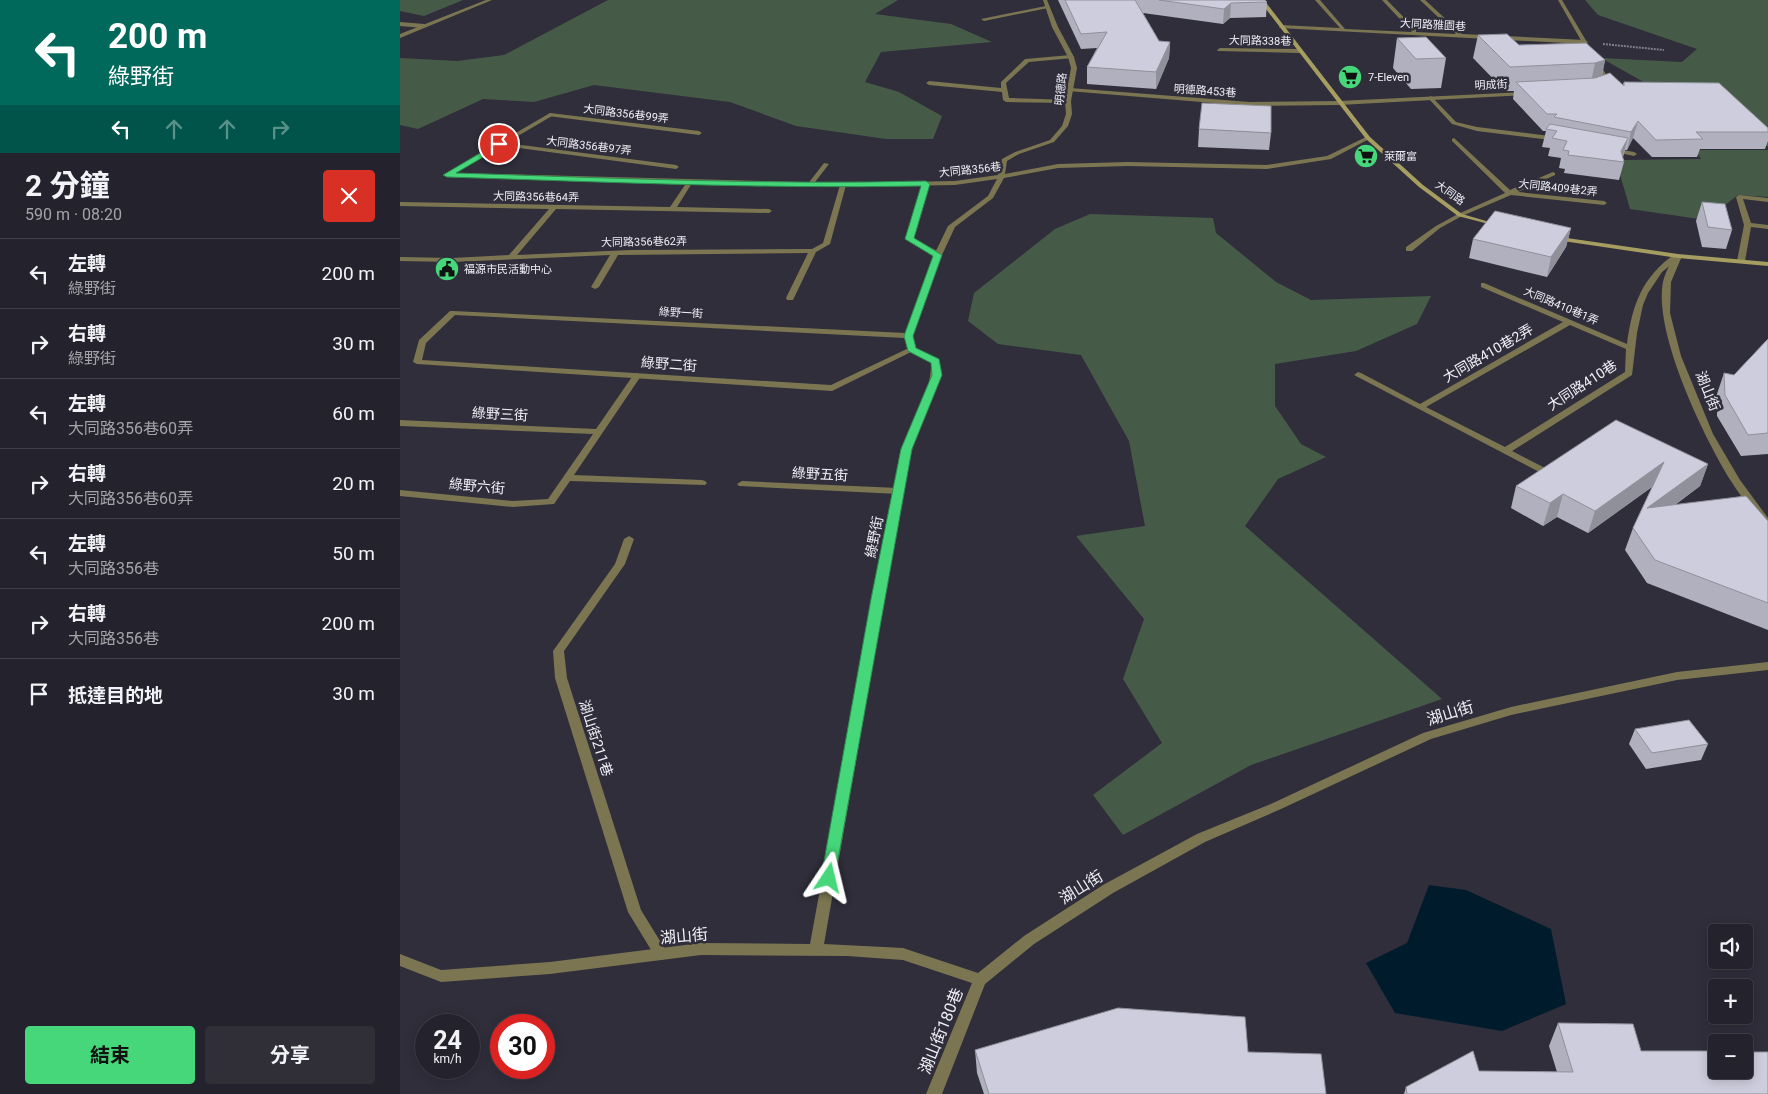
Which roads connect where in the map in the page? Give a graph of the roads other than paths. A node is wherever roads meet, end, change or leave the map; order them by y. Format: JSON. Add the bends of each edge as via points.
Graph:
{"nodes":[{"id":1,"x":490,"y":0,"type":"edge"},
{"id":2,"x":1261,"y":0,"type":"edge"},
{"id":3,"x":1317,"y":0,"type":"edge"},
{"id":4,"x":1384,"y":0,"type":"edge"},
{"id":5,"x":1422,"y":0,"type":"edge"},
{"id":6,"x":1560,"y":0,"type":"edge"},
{"id":7,"x":1045,"y":3,"type":"edge"},
{"id":8,"x":984,"y":18,"type":"dead end"},
{"id":9,"x":400,"y":24,"type":"edge"},
{"id":10,"x":424,"y":26,"type":"junction"},
{"id":11,"x":1280,"y":27,"type":"junction"},
{"id":12,"x":1343,"y":28,"type":"dead end"},
{"id":13,"x":1414,"y":31,"type":"dead end"},
{"id":14,"x":400,"y":36,"type":"edge"},
{"id":15,"x":1462,"y":37,"type":"junction"},
{"id":16,"x":1585,"y":42,"type":"junction"},
{"id":17,"x":1220,"y":50,"type":"dead end"},
{"id":18,"x":1299,"y":51,"type":"junction"},
{"id":19,"x":1071,"y":57,"type":"junction"},
{"id":20,"x":928,"y":83,"type":"dead end"},
{"id":21,"x":1598,"y":88,"type":"edge"},
{"id":22,"x":1004,"y":90,"type":"junction"},
{"id":23,"x":1070,"y":90,"type":"junction"},
{"id":24,"x":1531,"y":94,"type":"edge"},
{"id":25,"x":1431,"y":98,"type":"junction"},
{"id":26,"x":1068,"y":101,"type":"junction"},
{"id":27,"x":1339,"y":103,"type":"junction"},
{"id":28,"x":550,"y":115,"type":"joint"},
{"id":29,"x":699,"y":133,"type":"dead end"},
{"id":30,"x":1368,"y":138,"type":"junction"},
{"id":31,"x":1454,"y":140,"type":"dead end"},
{"id":32,"x":1570,"y":142,"type":"edge"},
{"id":33,"x":499,"y":144,"type":"junction"},
{"id":34,"x":1606,"y":149,"type":"edge"},
{"id":35,"x":1634,"y":154,"type":"dead end"},
{"id":36,"x":826,"y":164,"type":"dead end"},
{"id":37,"x":676,"y":167,"type":"dead end"},
{"id":38,"x":1553,"y":174,"type":"dead end"},
{"id":39,"x":1000,"y":178,"type":"junction"},
{"id":40,"x":689,"y":182,"type":"junction"},
{"id":41,"x":926,"y":184,"type":"junction"},
{"id":42,"x":810,"y":185,"type":"junction"},
{"id":43,"x":843,"y":185,"type":"junction"},
{"id":44,"x":1509,"y":193,"type":"junction"},
{"id":45,"x":1768,"y":200,"type":"edge"},
{"id":46,"x":1604,"y":203,"type":"dead end"},
{"id":47,"x":400,"y":204,"type":"edge"},
{"id":48,"x":554,"y":207,"type":"junction"},
{"id":49,"x":672,"y":209,"type":"junction"},
{"id":50,"x":769,"y":211,"type":"dead end"},
{"id":51,"x":1460,"y":215,"type":"junction"},
{"id":52,"x":1748,"y":225,"type":"junction"},
{"id":53,"x":1768,"y":227,"type":"edge"},
{"id":54,"x":1509,"y":229,"type":"edge"},
{"id":55,"x":1546,"y":236,"type":"edge"},
{"id":56,"x":1409,"y":249,"type":"dead end"},
{"id":57,"x":813,"y":251,"type":"junction"},
{"id":58,"x":615,"y":253,"type":"junction"},
{"id":59,"x":938,"y":255,"type":"junction"},
{"id":60,"x":1678,"y":256,"type":"junction"},
{"id":61,"x":511,"y":257,"type":"junction"},
{"id":62,"x":400,"y":259,"type":"edge"},
{"id":63,"x":1741,"y":261,"type":"junction"},
{"id":64,"x":1768,"y":264,"type":"edge"},
{"id":65,"x":1484,"y":285,"type":"dead end"},
{"id":66,"x":595,"y":287,"type":"dead end"},
{"id":67,"x":790,"y":298,"type":"dead end"},
{"id":68,"x":1569,"y":322,"type":"junction"},
{"id":69,"x":908,"y":336,"type":"junction"},
{"id":70,"x":1630,"y":348,"type":"junction"},
{"id":71,"x":911,"y":349,"type":"junction"},
{"id":72,"x":417,"y":362,"type":"joint"},
{"id":73,"x":1358,"y":375,"type":"dead end"},
{"id":74,"x":637,"y":376,"type":"junction"},
{"id":75,"x":1420,"y":407,"type":"junction"},
{"id":76,"x":400,"y":423,"type":"edge"},
{"id":77,"x":598,"y":432,"type":"junction"},
{"id":78,"x":1505,"y":451,"type":"junction"},
{"id":79,"x":1548,"y":472,"type":"edge"},
{"id":80,"x":567,"y":478,"type":"junction"},
{"id":81,"x":702,"y":483,"type":"dead end"},
{"id":82,"x":742,"y":484,"type":"dead end"},
{"id":83,"x":898,"y":491,"type":"junction"},
{"id":84,"x":400,"y":493,"type":"edge"},
{"id":85,"x":1768,"y":525,"type":"edge"},
{"id":86,"x":628,"y":539,"type":"dead end"},
{"id":87,"x":1768,"y":666,"type":"edge"},
{"id":88,"x":816,"y":950,"type":"junction"},
{"id":89,"x":661,"y":954,"type":"junction"},
{"id":90,"x":400,"y":960,"type":"edge"},
{"id":91,"x":980,"y":980,"type":"junction"},
{"id":92,"x":934,"y":1094,"type":"edge"}],
"edges":[{"from":1,"to":10,"type":"street"},
{"from":2,"to":11,"type":"street","name":"大同路"},
{"from":3,"to":12,"type":"street"},
{"from":4,"to":13,"type":"street"},
{"from":5,"to":15,"type":"street"},
{"from":6,"to":16,"type":"street"},
{"from":7,"to":8,"type":"street"},
{"from":7,"to":19,"type":"street","name":"明德路"},
{"from":9,"to":10,"type":"street"},
{"from":10,"to":14,"type":"street"},
{"from":11,"to":15,"type":"street","name":"大同路雅園巷"},
{"from":11,"to":18,"type":"street","name":"大同路"},
{"from":15,"to":16,"type":"street","name":"大同路雅園巷"},
{"from":16,"to":21,"type":"street","via":[[1607,81],[1605,86]]},
{"from":17,"to":18,"type":"street","name":"大同路338巷"},
{"from":18,"to":27,"type":"street","name":"大同路"},
{"from":19,"to":22,"type":"street","via":[[1027,60],[1003,83]]},
{"from":19,"to":23,"type":"street","name":"明德路","via":[[1074,68]]},
{"from":20,"to":22,"type":"street"},
{"from":22,"to":26,"type":"street","via":[[1006,100]]},
{"from":23,"to":26,"type":"street","name":"明德路"},
{"from":23,"to":27,"type":"street","name":"明德路453巷","via":[[1250,104]]},
{"from":24,"to":25,"type":"street","name":"明成街"},
{"from":25,"to":27,"type":"street","name":"明成街"},
{"from":25,"to":32,"type":"street","via":[[1454,124]]},
{"from":26,"to":39,"type":"street","name":"明德路","via":[[1069,114],[1052,141],[1004,160]]},
{"from":27,"to":30,"type":"street","name":"大同路"},
{"from":28,"to":29,"type":"street","name":"大同路356巷99弄"},
{"from":28,"to":33,"type":"street","name":"大同路356巷"},
{"from":30,"to":39,"type":"street","name":"大同路356巷","via":[[1329,158],[1267,167],[1058,166]]},
{"from":30,"to":51,"type":"street","name":"大同路","via":[[1421,186]]},
{"from":31,"to":44,"type":"street"},
{"from":33,"to":37,"type":"street","name":"大同路356巷97弄"},
{"from":33,"to":40,"type":"street","name":"大同路356巷","via":[[447,175]]},
{"from":34,"to":35,"type":"street"},
{"from":36,"to":42,"type":"street"},
{"from":38,"to":44,"type":"street"},
{"from":39,"to":41,"type":"street","name":"大同路356巷"},
{"from":39,"to":59,"type":"street","via":[[991,197],[952,226]]},
{"from":40,"to":42,"type":"street","name":"大同路356巷"},
{"from":40,"to":49,"type":"street"},
{"from":41,"to":43,"type":"street","name":"大同路356巷"},
{"from":41,"to":59,"type":"street","via":[[910,239]]},
{"from":42,"to":43,"type":"street","name":"大同路356巷"},
{"from":43,"to":57,"type":"street","via":[[826,244]]},
{"from":44,"to":46,"type":"street","name":"大同路409巷2弄"},
{"from":44,"to":51,"type":"street"},
{"from":45,"to":52,"type":"street","via":[[1739,197]]},
{"from":47,"to":48,"type":"street","name":"大同路356巷64弄"},
{"from":48,"to":49,"type":"street","name":"大同路356巷64弄"},
{"from":48,"to":61,"type":"street"},
{"from":49,"to":50,"type":"street","name":"大同路356巷64弄"},
{"from":51,"to":54,"type":"street","name":"大同路"},
{"from":51,"to":56,"type":"street"},
{"from":52,"to":53,"type":"street"},
{"from":52,"to":63,"type":"street"},
{"from":55,"to":60,"type":"street"},
{"from":57,"to":58,"type":"street","name":"大同路356巷62弄"},
{"from":57,"to":67,"type":"street"},
{"from":58,"to":61,"type":"street","name":"大同路356巷62弄"},
{"from":58,"to":66,"type":"street"},
{"from":59,"to":69,"type":"street"},
{"from":60,"to":63,"type":"street"},
{"from":60,"to":70,"type":"street","name":"大同路410巷","via":[[1659,270],[1641,299]]},
{"from":60,"to":85,"type":"street","name":"湖山街","via":[[1667,282],[1666,313],[1677,356],[1709,434],[1736,481]]},
{"from":61,"to":62,"type":"street","name":"大同路356巷62弄"},
{"from":63,"to":64,"type":"street"},
{"from":65,"to":68,"type":"street","name":"大同路410巷1弄"},
{"from":68,"to":70,"type":"street","name":"大同路410巷1弄"},
{"from":68,"to":75,"type":"street","name":"大同路410巷2弄"},
{"from":69,"to":71,"type":"street"},
{"from":69,"to":72,"type":"street","name":"綠野一街","via":[[453,313],[422,342]]},
{"from":70,"to":78,"type":"street","name":"大同路410巷","via":[[1629,373]]},
{"from":71,"to":74,"type":"street","name":"綠野二街","via":[[832,388]]},
{"from":71,"to":83,"type":"street","name":"綠野街","via":[[936,361],[937,375],[906,449]]},
{"from":72,"to":74,"type":"street","name":"綠野二街"},
{"from":73,"to":75,"type":"street"},
{"from":74,"to":77,"type":"street"},
{"from":75,"to":78,"type":"street"},
{"from":76,"to":77,"type":"street","name":"綠野三街"},
{"from":77,"to":80,"type":"street"},
{"from":78,"to":79,"type":"street"},
{"from":80,"to":81,"type":"street"},
{"from":80,"to":84,"type":"street","name":"綠野六街","via":[[551,502],[513,504]]},
{"from":82,"to":83,"type":"street","name":"綠野五街"},
{"from":83,"to":88,"type":"street","name":"綠野街"},
{"from":86,"to":89,"type":"street","name":"湖山街211巷","via":[[620,564],[558,651],[561,678],[635,912]]},
{"from":87,"to":91,"type":"street","name":"湖山街","via":[[1677,676],[1511,711],[1427,736],[1201,838],[1108,888],[1029,940]]},
{"from":88,"to":89,"type":"street","name":"湖山街","via":[[701,949]]},
{"from":88,"to":91,"type":"street","name":"湖山街","via":[[903,954]]},
{"from":89,"to":90,"type":"street","name":"湖山街","via":[[550,968],[441,976]]},
{"from":91,"to":92,"type":"street","name":"湖山街180巷"}]}
